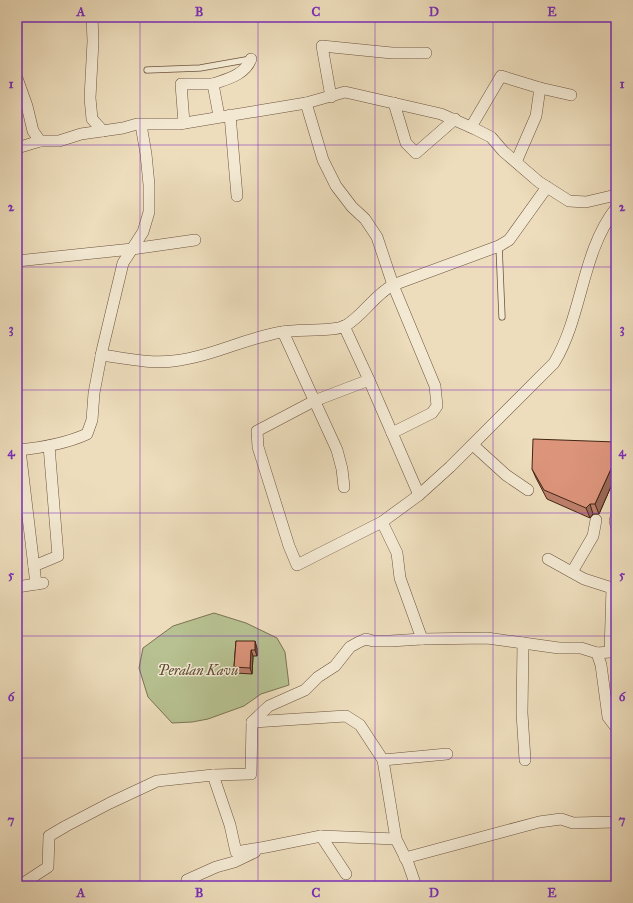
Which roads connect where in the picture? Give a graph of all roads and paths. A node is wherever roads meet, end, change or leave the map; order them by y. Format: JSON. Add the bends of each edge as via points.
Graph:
{"nodes":[{"id":1,"x":92,"y":17,"type":"edge"},
{"id":2,"x":613,"y":17,"type":"edge"},
{"id":3,"x":616,"y":18,"type":"edge"},
{"id":4,"x":426,"y":53,"type":"dead end"},
{"id":5,"x":251,"y":59,"type":"joint"},
{"id":6,"x":147,"y":70,"type":"dead end"},
{"id":7,"x":17,"y":78,"type":"edge"},
{"id":8,"x":213,"y":84,"type":"junction"},
{"id":9,"x":540,"y":88,"type":"junction"},
{"id":10,"x":571,"y":95,"type":"dead end"},
{"id":11,"x":331,"y":97,"type":"junction"},
{"id":12,"x":306,"y":103,"type":"junction"},
{"id":13,"x":394,"y":103,"type":"junction"},
{"id":14,"x":230,"y":115,"type":"junction"},
{"id":15,"x":219,"y":116,"type":"junction"},
{"id":16,"x":455,"y":119,"type":"junction"},
{"id":17,"x":184,"y":123,"type":"junction"},
{"id":18,"x":141,"y":124,"type":"junction"},
{"id":19,"x":471,"y":127,"type":"junction"},
{"id":20,"x":103,"y":131,"type":"junction"},
{"id":21,"x":40,"y":141,"type":"junction"},
{"id":22,"x":17,"y":148,"type":"edge"},
{"id":23,"x":516,"y":162,"type":"junction"},
{"id":24,"x":547,"y":187,"type":"junction"},
{"id":25,"x":616,"y":195,"type":"edge"},
{"id":26,"x":237,"y":196,"type":"dead end"},
{"id":27,"x":616,"y":208,"type":"edge"},
{"id":28,"x":195,"y":240,"type":"dead end"},
{"id":29,"x":499,"y":246,"type":"junction"},
{"id":30,"x":132,"y":249,"type":"junction"},
{"id":31,"x":17,"y":261,"type":"edge"},
{"id":32,"x":393,"y":285,"type":"junction"},
{"id":33,"x":502,"y":317,"type":"dead end"},
{"id":34,"x":344,"y":326,"type":"junction"},
{"id":35,"x":283,"y":332,"type":"junction"},
{"id":36,"x":101,"y":355,"type":"junction"},
{"id":37,"x":369,"y":380,"type":"junction"},
{"id":38,"x":314,"y":401,"type":"junction"},
{"id":39,"x":392,"y":433,"type":"junction"},
{"id":40,"x":473,"y":444,"type":"junction"},
{"id":41,"x":49,"y":446,"type":"junction"},
{"id":42,"x":19,"y":450,"type":"edge"},
{"id":43,"x":344,"y":487,"type":"dead end"},
{"id":44,"x":528,"y":490,"type":"dead end"},
{"id":45,"x":419,"y":495,"type":"junction"},
{"id":46,"x":616,"y":516,"type":"edge"},
{"id":47,"x":596,"y":520,"type":"dead end"},
{"id":48,"x":382,"y":522,"type":"junction"},
{"id":49,"x":616,"y":525,"type":"edge"},
{"id":50,"x":548,"y":559,"type":"dead end"},
{"id":51,"x":34,"y":566,"type":"junction"},
{"id":52,"x":572,"y":572,"type":"junction"},
{"id":53,"x":17,"y":586,"type":"edge"},
{"id":54,"x":614,"y":587,"type":"edge"},
{"id":55,"x":422,"y":639,"type":"junction"},
{"id":56,"x":522,"y":643,"type":"junction"},
{"id":57,"x":597,"y":652,"type":"junction"},
{"id":58,"x":252,"y":722,"type":"junction"},
{"id":59,"x":616,"y":726,"type":"edge"},
{"id":60,"x":447,"y":754,"type":"dead end"},
{"id":61,"x":383,"y":760,"type":"junction"},
{"id":62,"x":525,"y":760,"type":"dead end"},
{"id":63,"x":213,"y":775,"type":"junction"},
{"id":64,"x":616,"y":822,"type":"edge"},
{"id":65,"x":321,"y":836,"type":"junction"},
{"id":66,"x":396,"y":839,"type":"junction"},
{"id":67,"x":266,"y":847,"type":"junction"},
{"id":68,"x":405,"y":858,"type":"junction"},
{"id":69,"x":346,"y":874,"type":"dead end"},
{"id":70,"x":187,"y":880,"type":"dead end"},
{"id":71,"x":19,"y":886,"type":"edge"},
{"id":72,"x":416,"y":886,"type":"edge"}],
"edges":[{"from":1,"to":20,"type":"street","via":[[92,119]]},
{"from":2,"to":3,"type":"street"},
{"from":4,"to":11,"type":"street","via":[[392,53],[322,46]]},
{"from":5,"to":6,"type":"lane","via":[[200,68]]},
{"from":5,"to":8,"type":"street","via":[[236,76]]},
{"from":7,"to":21,"type":"street","via":[[32,131]]},
{"from":8,"to":15,"type":"street"},
{"from":8,"to":17,"type":"street","via":[[181,84]]},
{"from":9,"to":10,"type":"street"},
{"from":9,"to":19,"type":"street","via":[[501,76]]},
{"from":9,"to":23,"type":"street","via":[[536,116]]},
{"from":11,"to":12,"type":"street"},
{"from":11,"to":13,"type":"street","via":[[345,92]]},
{"from":12,"to":14,"type":"street"},
{"from":12,"to":32,"type":"street","via":[[324,160],[336,186],[377,237]]},
{"from":13,"to":16,"type":"street"},
{"from":13,"to":16,"type":"street","via":[[406,143],[416,153]]},
{"from":14,"to":15,"type":"street"},
{"from":14,"to":26,"type":"street"},
{"from":15,"to":17,"type":"street"},
{"from":16,"to":19,"type":"street"},
{"from":17,"to":18,"type":"street"},
{"from":18,"to":20,"type":"street"},
{"from":18,"to":30,"type":"street","via":[[149,185],[149,212],[143,232]]},
{"from":19,"to":23,"type":"street","via":[[491,137]]},
{"from":20,"to":21,"type":"street","via":[[59,141]]},
{"from":21,"to":22,"type":"street"},
{"from":23,"to":24,"type":"street"},
{"from":24,"to":25,"type":"street","via":[[569,201],[586,202]]},
{"from":24,"to":29,"type":"street","via":[[509,240]]},
{"from":27,"to":40,"type":"street","via":[[607,219],[590,260],[562,351],[554,363]]},
{"from":28,"to":30,"type":"street"},
{"from":29,"to":32,"type":"street"},
{"from":29,"to":33,"type":"lane"},
{"from":30,"to":31,"type":"street"},
{"from":30,"to":36,"type":"street","via":[[123,263]]},
{"from":32,"to":34,"type":"street","via":[[381,292]]},
{"from":32,"to":39,"type":"street","via":[[435,386],[437,406],[432,413]]},
{"from":34,"to":35,"type":"street"},
{"from":34,"to":37,"type":"street"},
{"from":35,"to":36,"type":"street","via":[[175,361],[158,362]]},
{"from":35,"to":38,"type":"street"},
{"from":36,"to":41,"type":"street","via":[[92,420],[87,434]]},
{"from":37,"to":38,"type":"street"},
{"from":37,"to":39,"type":"street"},
{"from":38,"to":43,"type":"street","via":[[337,450]]},
{"from":38,"to":48,"type":"street","via":[[257,431],[258,447],[297,565]]},
{"from":39,"to":45,"type":"street"},
{"from":40,"to":44,"type":"street","via":[[506,475]]},
{"from":40,"to":45,"type":"street"},
{"from":41,"to":42,"type":"street"},
{"from":41,"to":51,"type":"street","via":[[58,556]]},
{"from":42,"to":51,"type":"street"},
{"from":45,"to":48,"type":"street"},
{"from":46,"to":49,"type":"street"},
{"from":47,"to":52,"type":"street","via":[[594,536]]},
{"from":48,"to":55,"type":"street","via":[[397,554],[400,578]]},
{"from":50,"to":52,"type":"street"},
{"from":51,"to":53,"type":"street","via":[[40,584]]},
{"from":52,"to":54,"type":"street"},
{"from":54,"to":57,"type":"street","via":[[610,652]]},
{"from":55,"to":56,"type":"street","via":[[487,638]]},
{"from":55,"to":58,"type":"street","via":[[366,639],[359,642],[350,647],[335,666],[305,690],[269,706]]},
{"from":56,"to":57,"type":"street","via":[[581,648]]},
{"from":56,"to":62,"type":"street"},
{"from":57,"to":59,"type":"street","via":[[608,717]]},
{"from":58,"to":61,"type":"street","via":[[346,716],[360,725]]},
{"from":58,"to":63,"type":"street","via":[[251,774]]},
{"from":60,"to":61,"type":"street"},
{"from":61,"to":66,"type":"street"},
{"from":63,"to":67,"type":"street","via":[[236,852]]},
{"from":63,"to":71,"type":"street","via":[[157,781],[66,826],[49,836],[48,867]]},
{"from":64,"to":68,"type":"street","via":[[573,823],[561,819],[539,822]]},
{"from":65,"to":66,"type":"street"},
{"from":65,"to":67,"type":"street"},
{"from":65,"to":69,"type":"street"},
{"from":66,"to":68,"type":"street"},
{"from":67,"to":70,"type":"street"},
{"from":68,"to":72,"type":"street"}]}
